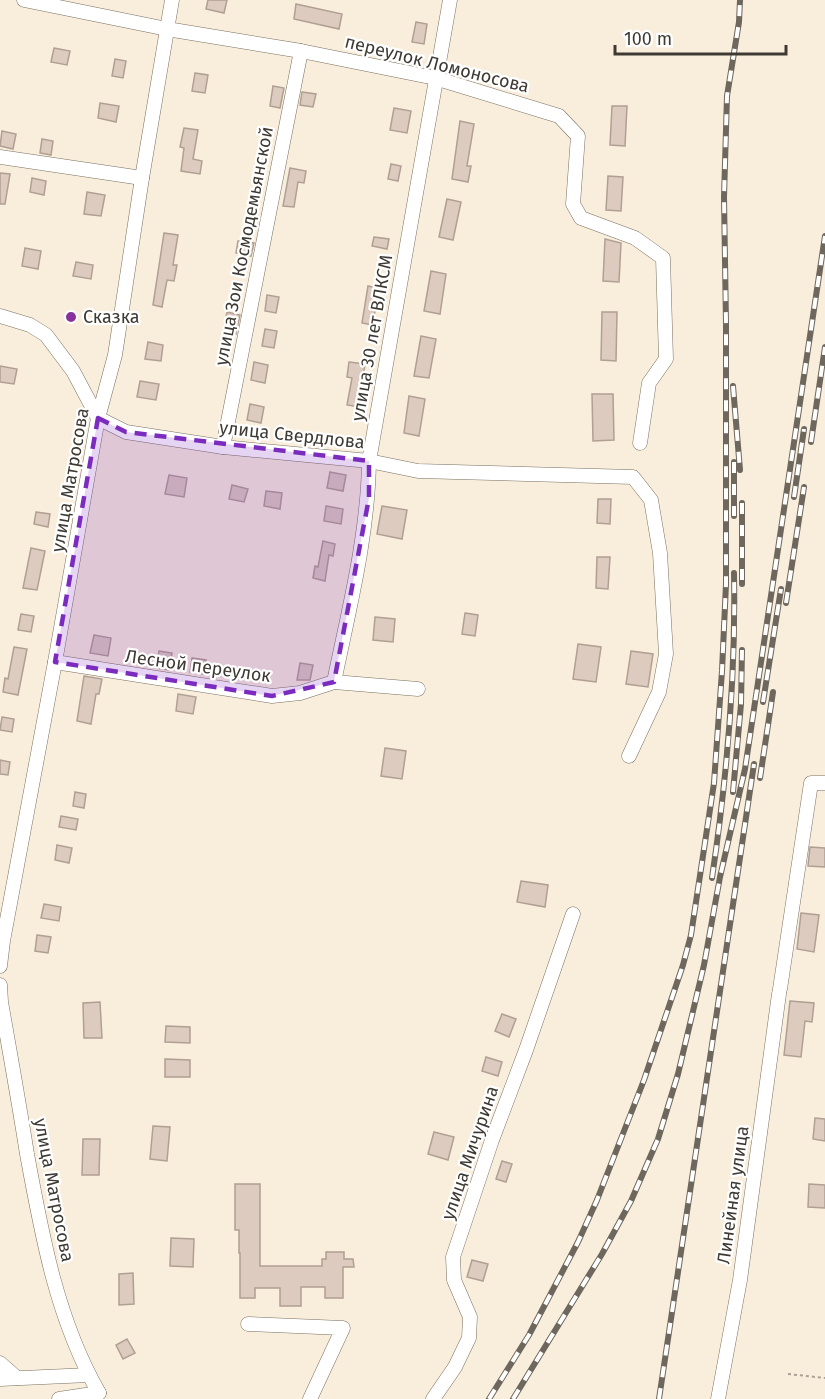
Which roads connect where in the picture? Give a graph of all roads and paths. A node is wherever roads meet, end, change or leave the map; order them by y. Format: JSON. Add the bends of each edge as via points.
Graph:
{"nodes":[{"id":1,"x":24,"y":0,"type":"edge"},
{"id":2,"x":172,"y":0,"type":"edge"},
{"id":3,"x":450,"y":0,"type":"edge"},
{"id":4,"x":167,"y":29,"type":"junction"},
{"id":5,"x":301,"y":51,"type":"junction"},
{"id":6,"x":435,"y":78,"type":"junction"},
{"id":7,"x":0,"y":157,"type":"edge"},
{"id":8,"x":142,"y":178,"type":"junction"},
{"id":9,"x":0,"y":316,"type":"edge"},
{"id":10,"x":98,"y":418,"type":"junction"},
{"id":11,"x":640,"y":443,"type":"dead end"},
{"id":12,"x":223,"y":447,"type":"junction"},
{"id":13,"x":369,"y":461,"type":"junction"},
{"id":14,"x":55,"y":663,"type":"junction"},
{"id":15,"x":334,"y":682,"type":"junction"},
{"id":16,"x":418,"y":689,"type":"dead end"},
{"id":17,"x":629,"y":756,"type":"dead end"},
{"id":18,"x":825,"y":783,"type":"edge"},
{"id":19,"x":573,"y":915,"type":"dead end"},
{"id":20,"x":0,"y":966,"type":"edge"},
{"id":21,"x":0,"y":986,"type":"edge"},
{"id":22,"x":248,"y":1324,"type":"dead end"},
{"id":23,"x":0,"y":1363,"type":"edge"},
{"id":24,"x":788,"y":1374,"type":"dead end"},
{"id":25,"x":89,"y":1375,"type":"junction"},
{"id":26,"x":17,"y":1378,"type":"junction"},
{"id":27,"x":825,"y":1378,"type":"edge"},
{"id":28,"x":0,"y":1379,"type":"edge"},
{"id":29,"x":104,"y":1396,"type":"edge"},
{"id":30,"x":59,"y":1399,"type":"edge"},
{"id":31,"x":310,"y":1399,"type":"edge"},
{"id":32,"x":433,"y":1399,"type":"edge"},
{"id":33,"x":718,"y":1399,"type":"edge"}],
"edges":[{"from":1,"to":4,"type":"street","name":"переулок Ломоносова"},
{"from":2,"to":4,"type":"street","name":"улица Матросова"},
{"from":3,"to":6,"type":"street","name":"улица 30 лет ВЛКСМ"},
{"from":4,"to":5,"type":"street","name":"переулок Ломоносова"},
{"from":4,"to":8,"type":"street","name":"улица Матросова"},
{"from":5,"to":6,"type":"street","name":"переулок Ломоносова"},
{"from":5,"to":12,"type":"street","name":"улица Зои Космодемьянской"},
{"from":6,"to":11,"type":"street","name":"переулок Ломоносова","via":[[559,116],[578,136],[573,204],[581,218],[635,238],[663,258],[666,359],[650,383]]},
{"from":6,"to":13,"type":"street","name":"улица 30 лет ВЛКСМ"},
{"from":7,"to":8,"type":"street"},
{"from":8,"to":10,"type":"street","name":"улица Матросова","via":[[115,356]]},
{"from":9,"to":10,"type":"street","via":[[30,325],[46,335],[73,371]]},
{"from":10,"to":12,"type":"street","name":"улица Свердлова","via":[[126,432]]},
{"from":10,"to":14,"type":"street","name":"улица Матросова"},
{"from":12,"to":13,"type":"street","name":"улица Свердлова"},
{"from":13,"to":15,"type":"street","name":"улица 30 лет ВЛКСМ","via":[[367,509]]},
{"from":13,"to":17,"type":"street","name":"улица Свердлова","via":[[418,471],[633,477],[651,500],[660,553],[666,654],[658,692]]},
{"from":14,"to":15,"type":"street","name":"Лесной переулок","via":[[272,696],[300,693]]},
{"from":14,"to":20,"type":"street","name":"улица Матросова"},
{"from":15,"to":16,"type":"street"},
{"from":18,"to":33,"type":"street","name":"Линейная улица","via":[[810,783],[740,1280]]},
{"from":19,"to":32,"type":"street","name":"улица Мичурина","via":[[453,1257],[454,1280],[470,1317],[469,1338]]},
{"from":21,"to":25,"type":"street","name":"улица Матросова","via":[[45,1248],[61,1304]]},
{"from":22,"to":31,"type":"street","via":[[343,1328]]},
{"from":23,"to":26,"type":"street"},
{"from":24,"to":27,"type":"path"},
{"from":25,"to":26,"type":"street"},
{"from":25,"to":29,"type":"street","name":"улица Матросова"},
{"from":26,"to":28,"type":"street"},
{"from":29,"to":30,"type":"street"}]}
